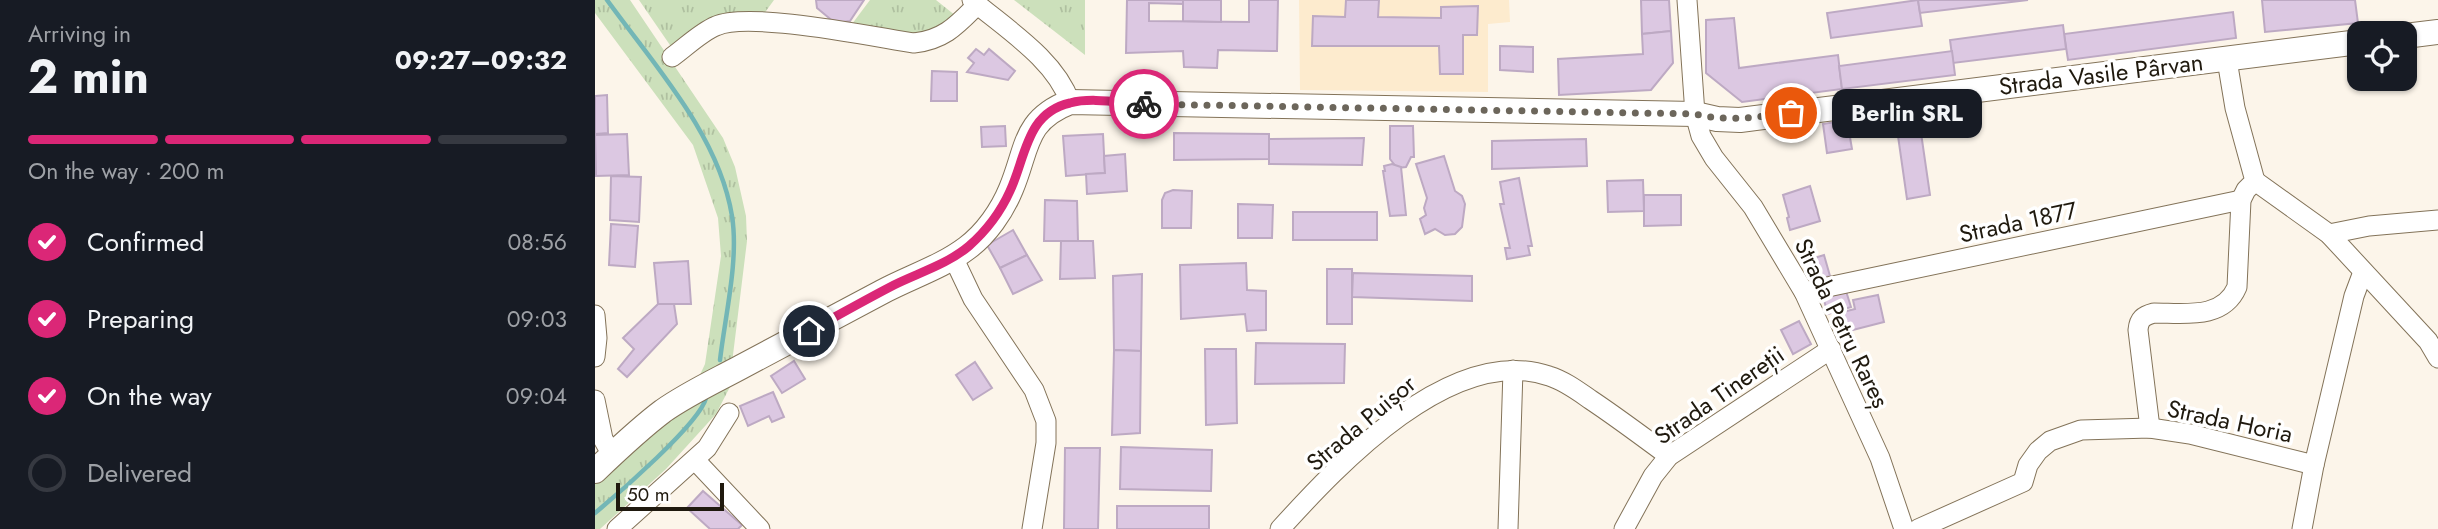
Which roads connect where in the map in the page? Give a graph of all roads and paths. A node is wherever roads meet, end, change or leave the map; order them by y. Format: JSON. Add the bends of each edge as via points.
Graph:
{"nodes":[{"id":1,"x":1687,"y":0,"type":"edge"},
{"id":2,"x":974,"y":2,"type":"edge"},
{"id":3,"x":2438,"y":32,"type":"edge"},
{"id":4,"x":2417,"y":35,"type":"edge"},
{"id":5,"x":2347,"y":43,"type":"edge"},
{"id":6,"x":672,"y":57,"type":"dead end"},
{"id":7,"x":2227,"y":60,"type":"junction"},
{"id":8,"x":1079,"y":102,"type":"junction"},
{"id":9,"x":1695,"y":114,"type":"junction"},
{"id":10,"x":2255,"y":181,"type":"junction"},
{"id":11,"x":2241,"y":200,"type":"junction"},
{"id":12,"x":2438,"y":220,"type":"edge"},
{"id":13,"x":2329,"y":234,"type":"junction"},
{"id":14,"x":953,"y":257,"type":"junction"},
{"id":15,"x":2363,"y":272,"type":"junction"},
{"id":16,"x":1804,"y":292,"type":"junction"},
{"id":17,"x":595,"y":315,"type":"edge"},
{"id":18,"x":1831,"y":349,"type":"junction"},
{"id":19,"x":595,"y":357,"type":"edge"},
{"id":20,"x":2438,"y":358,"type":"edge"},
{"id":21,"x":1513,"y":370,"type":"junction"},
{"id":22,"x":595,"y":400,"type":"edge"},
{"id":23,"x":729,"y":413,"type":"dead end"},
{"id":24,"x":2150,"y":428,"type":"junction"},
{"id":25,"x":1669,"y":456,"type":"junction"},
{"id":26,"x":695,"y":460,"type":"junction"},
{"id":27,"x":603,"y":463,"type":"edge"},
{"id":28,"x":2314,"y":465,"type":"junction"},
{"id":29,"x":617,"y":529,"type":"edge"},
{"id":30,"x":760,"y":529,"type":"edge"},
{"id":31,"x":1032,"y":529,"type":"edge"},
{"id":32,"x":1280,"y":529,"type":"edge"},
{"id":33,"x":1508,"y":529,"type":"edge"},
{"id":34,"x":1623,"y":529,"type":"edge"},
{"id":35,"x":1904,"y":529,"type":"edge"},
{"id":36,"x":1918,"y":529,"type":"edge"},
{"id":37,"x":2302,"y":529,"type":"edge"}],
"edges":[{"from":1,"to":9,"type":"street","name":"Strada Petru Rareș"},
{"from":2,"to":6,"type":"street","via":[[949,32],[931,42],[733,21],[715,26]]},
{"from":2,"to":8,"type":"street","via":[[1053,69]]},
{"from":3,"to":4,"type":"main road"},
{"from":5,"to":7,"type":"main road","name":"Strada Vasile Pârvan"},
{"from":7,"to":9,"type":"main road","name":"Strada Vasile Pârvan","via":[[1740,120]]},
{"from":7,"to":10,"type":"street"},
{"from":8,"to":9,"type":"main road","name":"Strada Vasile Pârvan"},
{"from":8,"to":14,"type":"main road","via":[[1055,108],[1033,129],[997,214],[977,239]]},
{"from":9,"to":16,"type":"street","name":"Strada Petru Rareș","via":[[1714,158],[1752,207]]},
{"from":10,"to":11,"type":"street"},
{"from":10,"to":13,"type":"street"},
{"from":11,"to":16,"type":"street","name":"Strada 1877"},
{"from":11,"to":24,"type":"street","via":[[2233,298],[2216,310],[2154,313],[2139,322]]},
{"from":12,"to":13,"type":"street"},
{"from":13,"to":15,"type":"street"},
{"from":14,"to":27,"type":"main road","via":[[705,385],[664,411]]},
{"from":14,"to":31,"type":"street","via":[[973,299],[1034,390],[1047,422]]},
{"from":15,"to":20,"type":"street","via":[[2428,341]]},
{"from":15,"to":28,"type":"street"},
{"from":16,"to":18,"type":"street","name":"Strada Petru Rareș"},
{"from":17,"to":19,"type":"street"},
{"from":18,"to":25,"type":"street","name":"Strada Tinereții"},
{"from":18,"to":35,"type":"street","name":"Strada Petru Rareș","via":[[1879,458]]},
{"from":21,"to":25,"type":"street","name":"Strada Puișor","via":[[1543,374],[1567,384]]},
{"from":21,"to":32,"type":"street","name":"Strada Puișor","via":[[1472,376],[1423,399],[1335,472]]},
{"from":21,"to":33,"type":"street"},
{"from":22,"to":27,"type":"street"},
{"from":23,"to":26,"type":"street"},
{"from":24,"to":28,"type":"street","name":"Strada Horia"},
{"from":24,"to":36,"type":"street","name":"Strada Horia","via":[[2064,434],[2038,452],[2023,482]]},
{"from":25,"to":34,"type":"street","name":"Strada Tinereții"},
{"from":26,"to":29,"type":"street"},
{"from":26,"to":30,"type":"street"},
{"from":28,"to":37,"type":"street"}]}
